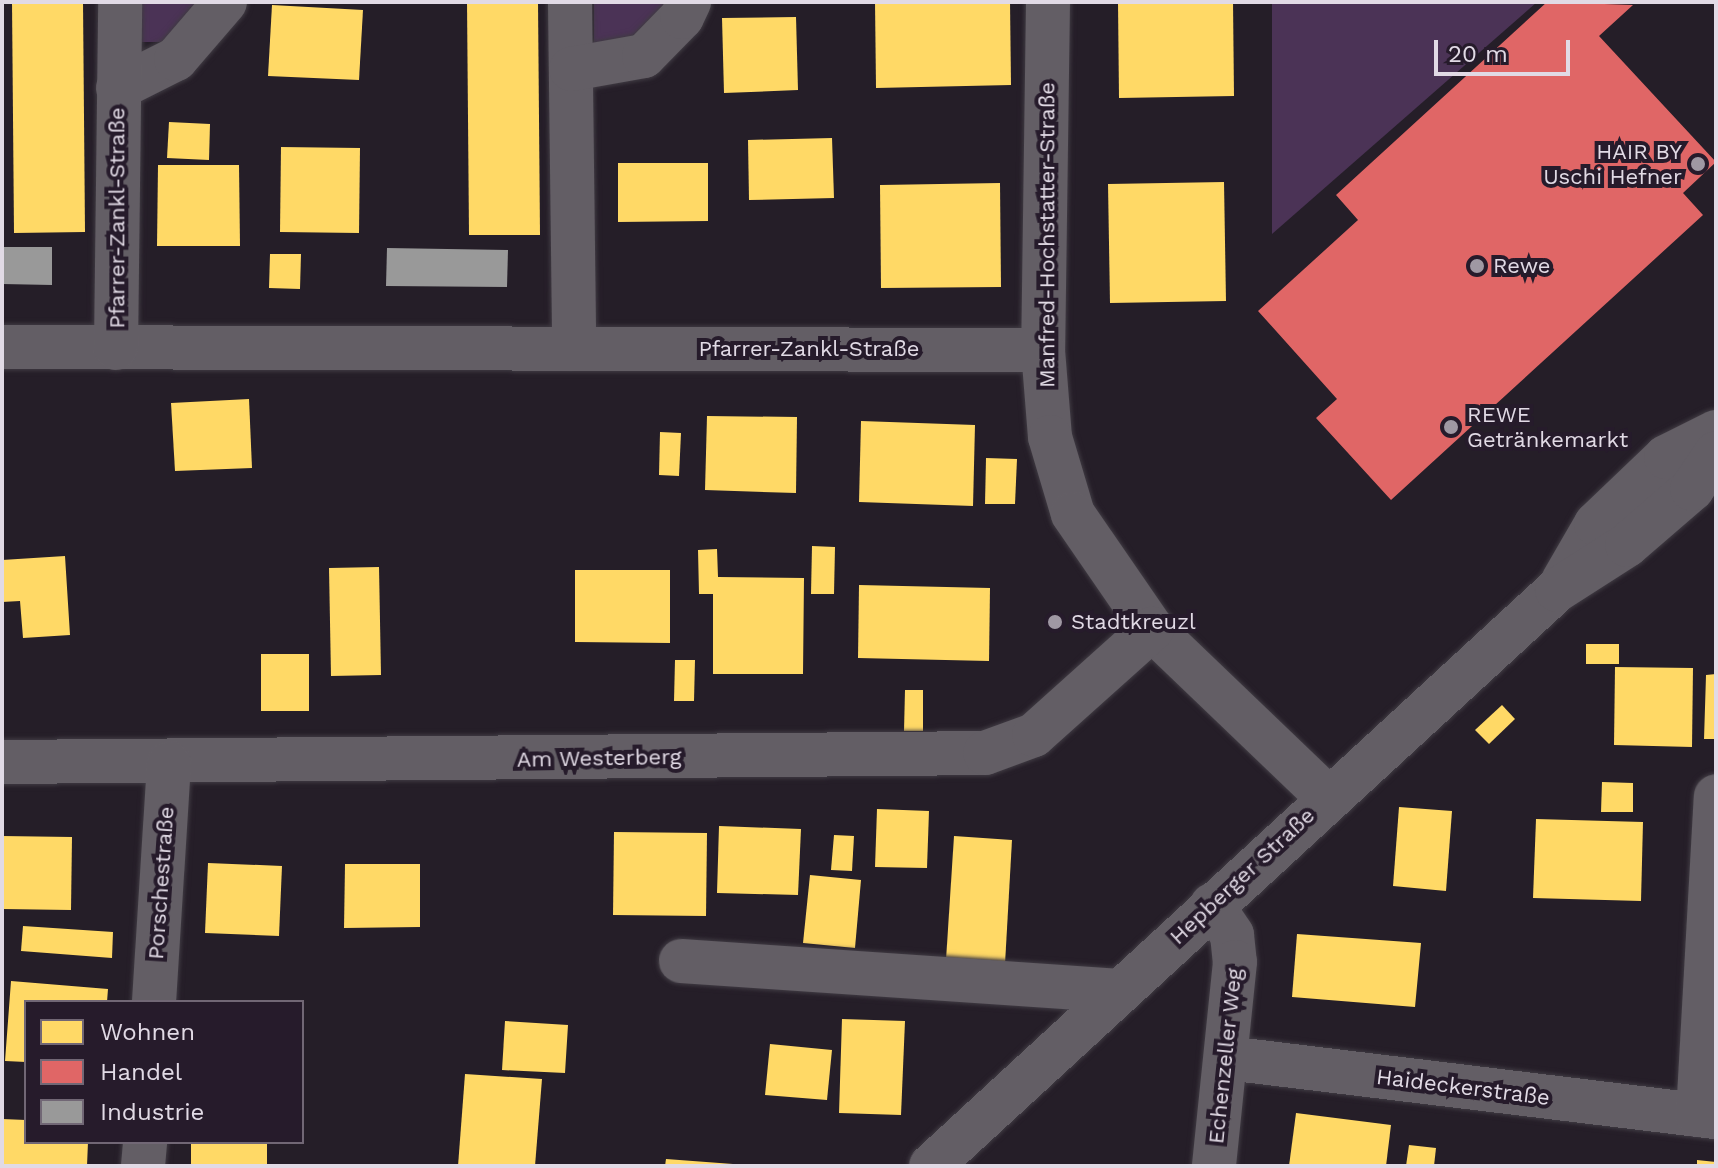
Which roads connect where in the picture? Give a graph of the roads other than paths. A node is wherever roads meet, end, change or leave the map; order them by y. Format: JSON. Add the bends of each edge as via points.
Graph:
{"nodes":[{"id":1,"x":120,"y":2,"type":"edge"},
{"id":2,"x":225,"y":2,"type":"edge"},
{"id":3,"x":570,"y":2,"type":"edge"},
{"id":4,"x":689,"y":2,"type":"edge"},
{"id":5,"x":1048,"y":2,"type":"edge"},
{"id":6,"x":571,"y":69,"type":"junction"},
{"id":7,"x":118,"y":88,"type":"junction"},
{"id":8,"x":2,"y":347,"type":"edge"},
{"id":9,"x":116,"y":348,"type":"junction"},
{"id":10,"x":574,"y":349,"type":"junction"},
{"id":11,"x":1043,"y":350,"type":"junction"},
{"id":12,"x":1716,"y":432,"type":"edge"},
{"id":13,"x":1716,"y":453,"type":"edge"},
{"id":14,"x":1557,"y":590,"type":"junction"},
{"id":15,"x":1152,"y":629,"type":"junction"},
{"id":16,"x":2,"y":762,"type":"edge"},
{"id":17,"x":169,"y":763,"type":"junction"},
{"id":18,"x":1327,"y":797,"type":"junction"},
{"id":19,"x":1716,"y":797,"type":"edge"},
{"id":20,"x":1212,"y":905,"type":"junction"},
{"id":21,"x":681,"y":961,"type":"dead end"},
{"id":22,"x":1116,"y":991,"type":"junction"},
{"id":23,"x":154,"y":1000,"type":"edge"},
{"id":24,"x":1227,"y":1058,"type":"junction"},
{"id":25,"x":1707,"y":1116,"type":"edge"},
{"id":26,"x":145,"y":1144,"type":"edge"},
{"id":27,"x":143,"y":1166,"type":"edge"},
{"id":28,"x":931,"y":1166,"type":"edge"},
{"id":29,"x":1214,"y":1166,"type":"edge"}],
"edges":[{"from":1,"to":7,"type":"street","name":"Pfarrer-Zankl-Straße"},
{"from":2,"to":7,"type":"street","name":"Pfarrer-Zankl-Straße","via":[[176,59]]},
{"from":3,"to":6,"type":"street"},
{"from":4,"to":6,"type":"street","via":[[682,17],[644,56]]},
{"from":5,"to":11,"type":"street","name":"Manfred-Hochstatter-Straße"},
{"from":6,"to":10,"type":"street"},
{"from":7,"to":9,"type":"street","name":"Pfarrer-Zankl-Straße"},
{"from":8,"to":9,"type":"street","name":"Pfarrer-Zankl-Straße"},
{"from":9,"to":10,"type":"street","name":"Pfarrer-Zankl-Straße"},
{"from":10,"to":11,"type":"street","name":"Pfarrer-Zankl-Straße"},
{"from":11,"to":15,"type":"street","name":"Manfred-Hochstatter-Straße","via":[[1050,437],[1073,514]]},
{"from":12,"to":14,"type":"street","name":"Hepberger Straße","via":[[1666,457],[1596,524]]},
{"from":13,"to":14,"type":"street","name":"Hepberger Straße","via":[[1692,489],[1627,545]]},
{"from":14,"to":18,"type":"street","name":"Hepberger Straße"},
{"from":15,"to":17,"type":"street","name":"Am Westerberg","via":[[1034,735],[985,753]]},
{"from":15,"to":18,"type":"street","name":"Manfred-Hochstatter-Straße"},
{"from":16,"to":17,"type":"street","name":"Am Westerberg"},
{"from":17,"to":23,"type":"street","name":"Porschestraße"},
{"from":18,"to":20,"type":"street","name":"Hepberger Straße"},
{"from":19,"to":25,"type":"street","name":"Haideckerstraße"},
{"from":20,"to":22,"type":"street","name":"Hepberger Straße"},
{"from":20,"to":24,"type":"street","name":"Echenzeller Weg","via":[[1232,935]]},
{"from":21,"to":22,"type":"street"},
{"from":22,"to":28,"type":"street","name":"Hepberger Straße"},
{"from":24,"to":25,"type":"street","name":"Haideckerstraße"},
{"from":24,"to":29,"type":"street","name":"Echenzeller Weg"},
{"from":26,"to":27,"type":"street"}]}
